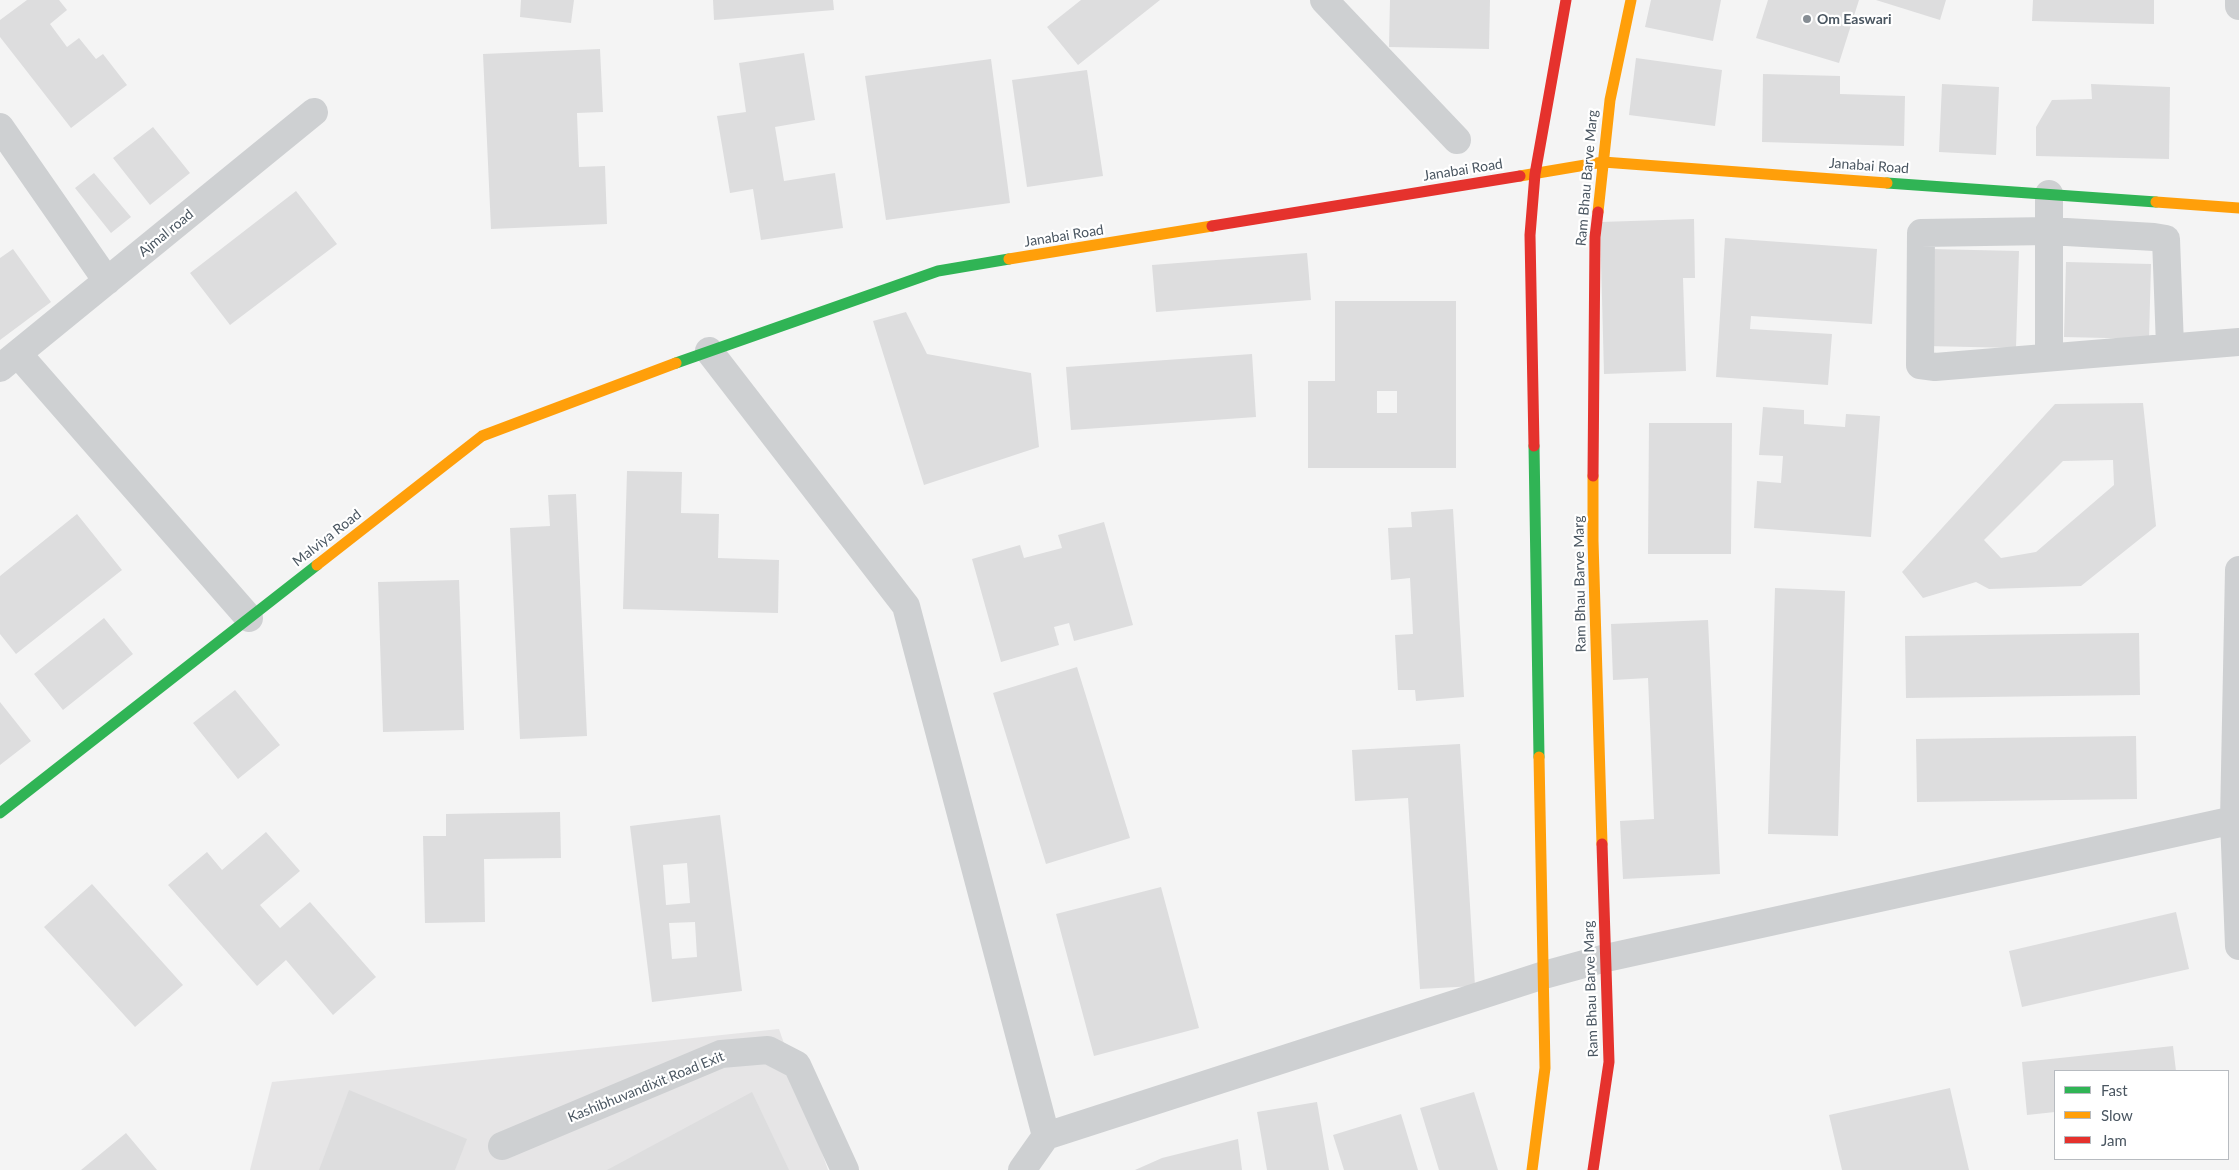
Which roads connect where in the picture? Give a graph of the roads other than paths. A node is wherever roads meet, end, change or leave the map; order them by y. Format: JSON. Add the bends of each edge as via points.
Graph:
{"nodes":[{"id":1,"x":1324,"y":0,"type":"edge"},
{"id":2,"x":1566,"y":0,"type":"edge"},
{"id":3,"x":1631,"y":0,"type":"edge"},
{"id":4,"x":2239,"y":0,"type":"edge"},
{"id":5,"x":2239,"y":6,"type":"edge"},
{"id":6,"x":314,"y":112,"type":"dead end"},
{"id":7,"x":0,"y":127,"type":"edge"},
{"id":8,"x":1457,"y":140,"type":"dead end"},
{"id":9,"x":1603,"y":162,"type":"junction"},
{"id":10,"x":1535,"y":174,"type":"junction"},
{"id":11,"x":2049,"y":194,"type":"junction"},
{"id":12,"x":2239,"y":208,"type":"edge"},
{"id":13,"x":2049,"y":231,"type":"junction"},
{"id":14,"x":107,"y":281,"type":"junction"},
{"id":15,"x":2239,"y":342,"type":"edge"},
{"id":16,"x":2170,"y":346,"type":"junction"},
{"id":17,"x":709,"y":351,"type":"junction"},
{"id":18,"x":2049,"y":357,"type":"junction"},
{"id":19,"x":9,"y":361,"type":"edge"},
{"id":20,"x":2239,"y":570,"type":"edge"},
{"id":21,"x":249,"y":618,"type":"junction"},
{"id":22,"x":0,"y":813,"type":"edge"},
{"id":23,"x":2234,"y":820,"type":"junction"},
{"id":24,"x":2239,"y":946,"type":"edge"},
{"id":25,"x":1606,"y":958,"type":"junction"},
{"id":26,"x":1544,"y":974,"type":"junction"},
{"id":27,"x":1046,"y":1136,"type":"junction"},
{"id":28,"x":502,"y":1146,"type":"dead end"},
{"id":29,"x":845,"y":1170,"type":"edge"},
{"id":30,"x":1022,"y":1170,"type":"edge"},
{"id":31,"x":1532,"y":1170,"type":"edge"},
{"id":32,"x":1593,"y":1170,"type":"edge"}],
"edges":[{"from":1,"to":8,"type":"street"},
{"from":2,"to":10,"type":"street"},
{"from":3,"to":9,"type":"street","name":"Ram Bhau Barve Marg","via":[[1610,100]]},
{"from":4,"to":5,"type":"street"},
{"from":6,"to":14,"type":"street","name":"Ajmal road"},
{"from":7,"to":14,"type":"street"},
{"from":9,"to":10,"type":"street","name":"Janabai Road"},
{"from":9,"to":11,"type":"street","name":"Janabai Road"},
{"from":9,"to":25,"type":"street","name":"Ram Bhau Barve Marg","via":[[1595,237],[1593,541]]},
{"from":10,"to":17,"type":"street","name":"Janabai Road","via":[[938,272]]},
{"from":10,"to":26,"type":"street","via":[[1530,235]]},
{"from":11,"to":12,"type":"street","name":"Janabai Road"},
{"from":11,"to":13,"type":"street"},
{"from":13,"to":16,"type":"street","via":[[2166,239]]},
{"from":13,"to":18,"type":"street"},
{"from":13,"to":18,"type":"street","via":[[1922,233],[1920,365],[1935,367]]},
{"from":14,"to":19,"type":"street","name":"Ajmal road"},
{"from":15,"to":16,"type":"street"},
{"from":16,"to":18,"type":"street"},
{"from":17,"to":21,"type":"street","name":"Malviya Road","via":[[482,436]]},
{"from":17,"to":27,"type":"street","via":[[906,606]]},
{"from":19,"to":21,"type":"street","name":"Ajmal road"},
{"from":20,"to":23,"type":"street"},
{"from":21,"to":22,"type":"street","name":"Malviya Road"},
{"from":23,"to":24,"type":"street"},
{"from":23,"to":25,"type":"street"},
{"from":25,"to":26,"type":"street"},
{"from":25,"to":32,"type":"street","name":"Ram Bhau Barve Marg","via":[[1609,1062]]},
{"from":26,"to":27,"type":"street"},
{"from":26,"to":31,"type":"street","via":[[1546,1068]]},
{"from":27,"to":30,"type":"street"},
{"from":28,"to":29,"type":"street","name":"Kashibhuvandixit Road Exit","via":[[721,1054],[768,1050],[797,1065]]}]}
